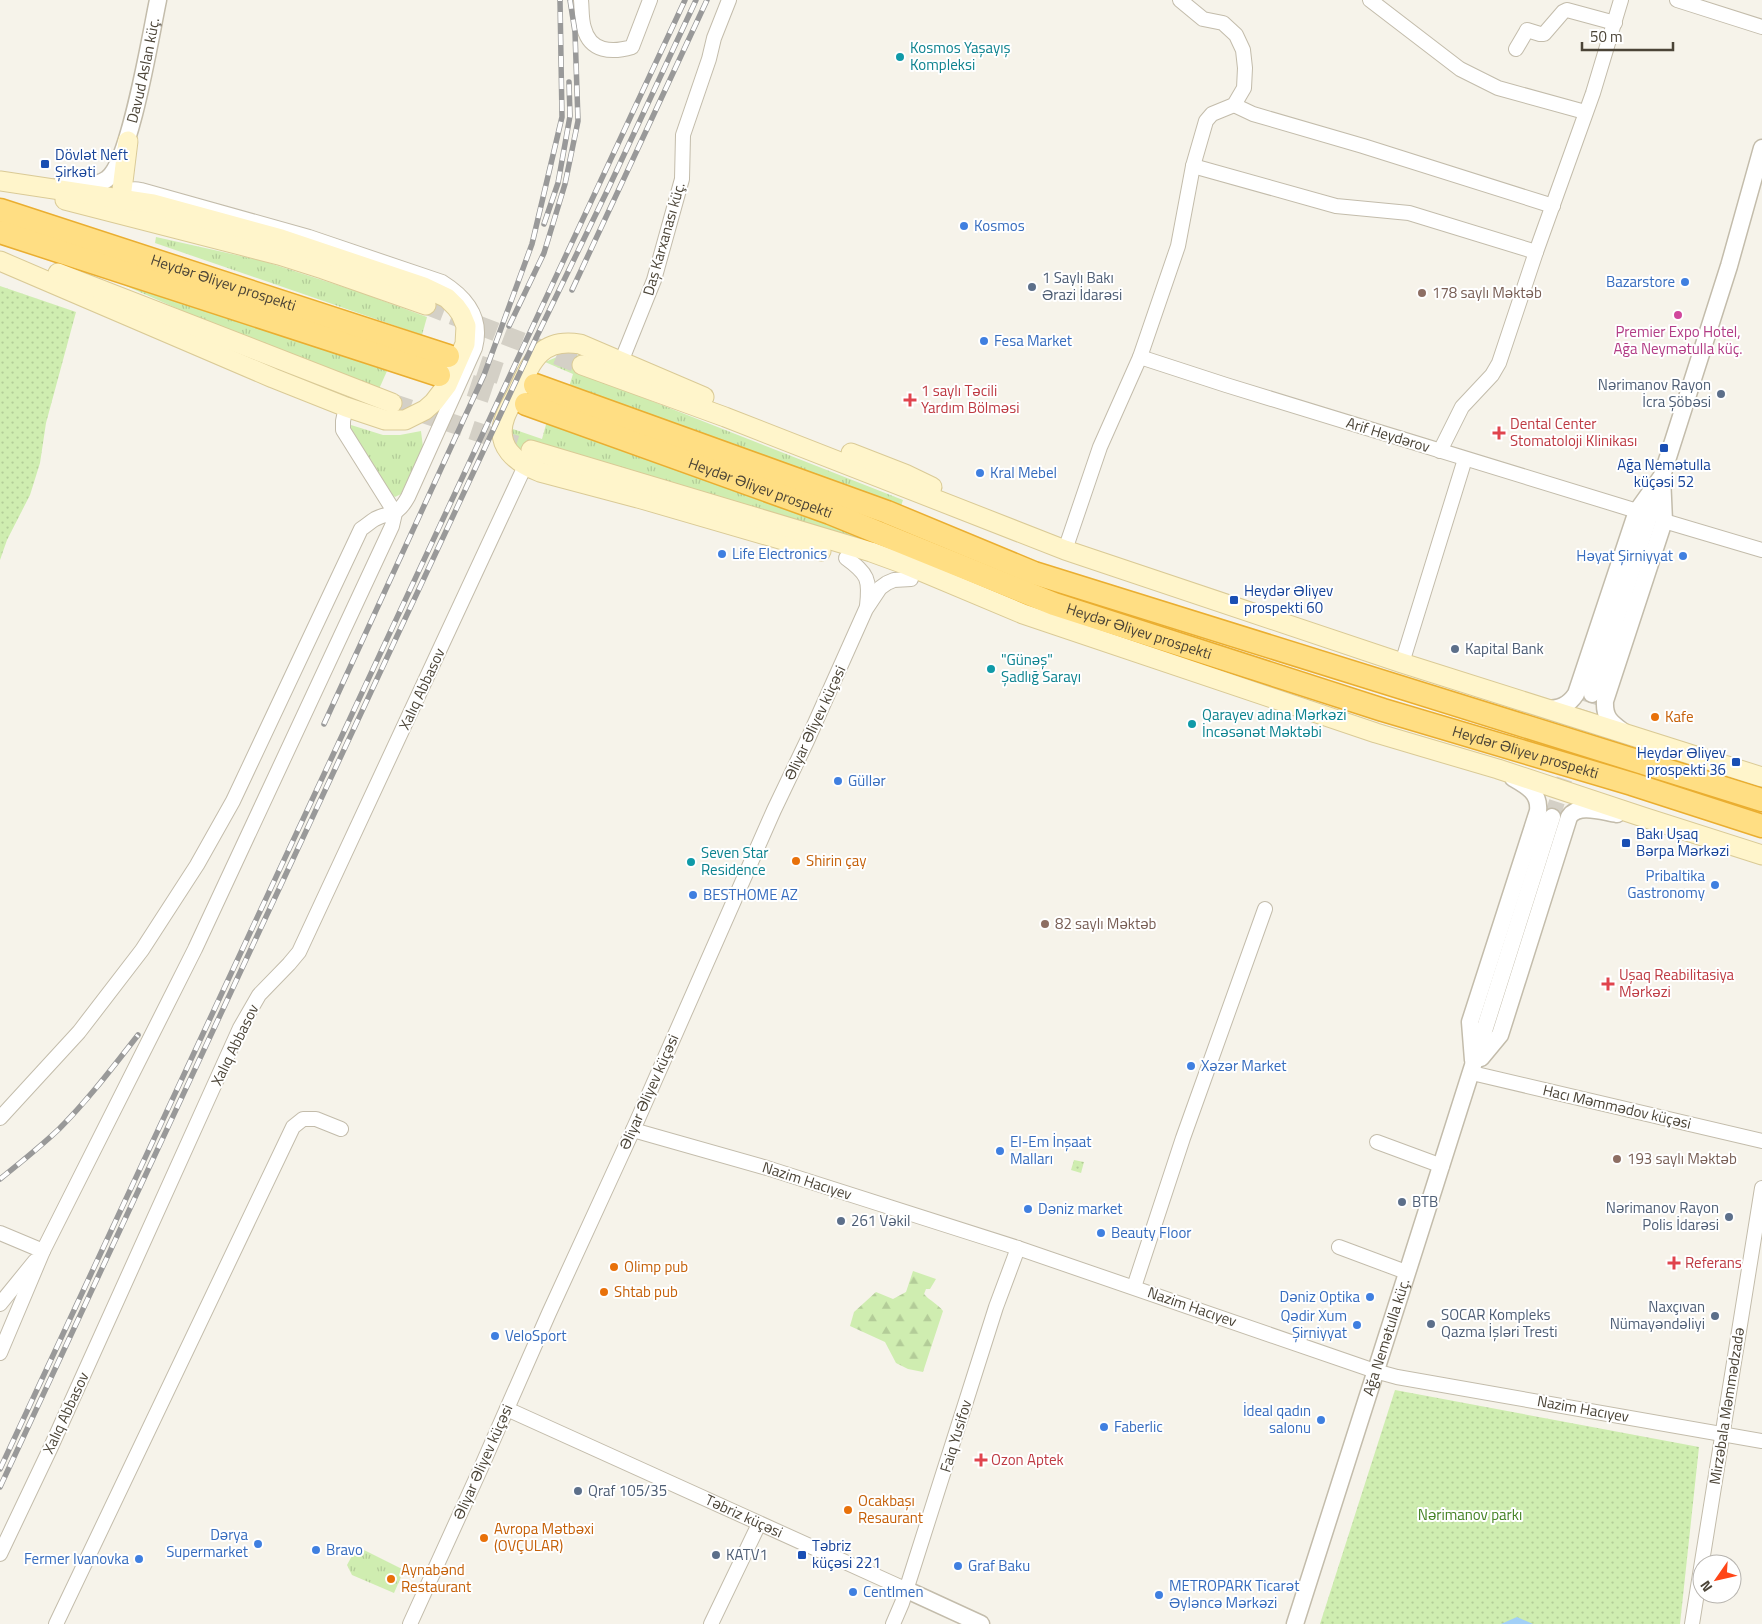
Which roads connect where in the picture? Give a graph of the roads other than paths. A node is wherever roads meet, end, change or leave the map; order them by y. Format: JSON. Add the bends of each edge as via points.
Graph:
{"nodes":[{"id":1,"x":158,"y":0,"type":"edge"},
{"id":2,"x":581,"y":0,"type":"edge"},
{"id":3,"x":650,"y":0,"type":"edge"},
{"id":4,"x":729,"y":0,"type":"edge"},
{"id":5,"x":1180,"y":0,"type":"edge"},
{"id":6,"x":1370,"y":0,"type":"edge"},
{"id":7,"x":1621,"y":0,"type":"edge"},
{"id":8,"x":1677,"y":0,"type":"edge"},
{"id":9,"x":1615,"y":24,"type":"junction"},
{"id":10,"x":1762,"y":27,"type":"edge"},
{"id":11,"x":1516,"y":49,"type":"dead end"},
{"id":12,"x":1234,"y":105,"type":"junction"},
{"id":13,"x":1585,"y":112,"type":"junction"},
{"id":14,"x":128,"y":141,"type":"junction"},
{"id":15,"x":1762,"y":148,"type":"edge"},
{"id":16,"x":1193,"y":166,"type":"junction"},
{"id":17,"x":0,"y":181,"type":"edge"},
{"id":18,"x":122,"y":198,"type":"junction"},
{"id":19,"x":1553,"y":206,"type":"junction"},
{"id":20,"x":0,"y":210,"type":"edge"},
{"id":21,"x":151,"y":222,"type":"junction"},
{"id":22,"x":0,"y":232,"type":"edge"},
{"id":23,"x":1536,"y":252,"type":"junction"},
{"id":24,"x":0,"y":255,"type":"edge"},
{"id":25,"x":0,"y":261,"type":"edge"},
{"id":26,"x":426,"y":305,"type":"tunnel mouth"},
{"id":27,"x":1140,"y":357,"type":"junction"},
{"id":28,"x":622,"y":362,"type":"junction"},
{"id":29,"x":582,"y":365,"type":"tunnel mouth"},
{"id":30,"x":392,"y":403,"type":"tunnel mouth"},
{"id":31,"x":346,"y":407,"type":"junction"},
{"id":32,"x":1440,"y":451,"type":"junction"},
{"id":33,"x":528,"y":458,"type":"junction"},
{"id":34,"x":1464,"y":458,"type":"junction"},
{"id":35,"x":1662,"y":476,"type":"junction"},
{"id":36,"x":1636,"y":511,"type":"junction"},
{"id":37,"x":394,"y":513,"type":"junction"},
{"id":38,"x":1664,"y":521,"type":"junction"},
{"id":39,"x":1026,"y":536,"type":"junction"},
{"id":40,"x":1065,"y":550,"type":"junction"},
{"id":41,"x":1762,"y":550,"type":"edge"},
{"id":42,"x":846,"y":558,"type":"junction"},
{"id":43,"x":911,"y":579,"type":"junction"},
{"id":44,"x":866,"y":609,"type":"junction"},
{"id":45,"x":1023,"y":614,"type":"junction"},
{"id":46,"x":1402,"y":663,"type":"junction"},
{"id":47,"x":1592,"y":694,"type":"tunnel mouth"},
{"id":48,"x":1544,"y":709,"type":"junction"},
{"id":49,"x":1627,"y":734,"type":"junction"},
{"id":50,"x":1498,"y":769,"type":"junction"},
{"id":51,"x":1762,"y":777,"type":"edge"},
{"id":52,"x":1762,"y":800,"type":"edge"},
{"id":53,"x":1552,"y":817,"type":"tunnel mouth"},
{"id":54,"x":1643,"y":818,"type":"junction"},
{"id":55,"x":1762,"y":826,"type":"edge"},
{"id":56,"x":1762,"y":855,"type":"edge"},
{"id":57,"x":1265,"y":909,"type":"dead end"},
{"id":58,"x":1472,"y":1071,"type":"junction"},
{"id":59,"x":0,"y":1118,"type":"edge"},
{"id":60,"x":341,"y":1129,"type":"dead end"},
{"id":61,"x":633,"y":1130,"type":"junction"},
{"id":62,"x":1762,"y":1141,"type":"edge"},
{"id":63,"x":1377,"y":1142,"type":"dead end"},
{"id":64,"x":1442,"y":1166,"type":"junction"},
{"id":65,"x":1762,"y":1188,"type":"edge"},
{"id":66,"x":0,"y":1233,"type":"edge"},
{"id":67,"x":1339,"y":1247,"type":"dead end"},
{"id":68,"x":1018,"y":1248,"type":"junction"},
{"id":69,"x":43,"y":1251,"type":"junction"},
{"id":70,"x":1406,"y":1272,"type":"junction"},
{"id":71,"x":1134,"y":1287,"type":"junction"},
{"id":72,"x":0,"y":1304,"type":"edge"},
{"id":73,"x":0,"y":1353,"type":"edge"},
{"id":74,"x":1375,"y":1371,"type":"junction"},
{"id":75,"x":507,"y":1409,"type":"junction"},
{"id":76,"x":1722,"y":1434,"type":"junction"},
{"id":77,"x":1762,"y":1441,"type":"edge"},
{"id":78,"x":759,"y":1524,"type":"junction"},
{"id":79,"x":0,"y":1554,"type":"edge"},
{"id":80,"x":906,"y":1590,"type":"junction"},
{"id":81,"x":413,"y":1618,"type":"edge"},
{"id":82,"x":56,"y":1624,"type":"edge"},
{"id":83,"x":711,"y":1624,"type":"edge"},
{"id":84,"x":893,"y":1624,"type":"edge"},
{"id":85,"x":981,"y":1624,"type":"edge"},
{"id":86,"x":1295,"y":1624,"type":"edge"},
{"id":87,"x":1692,"y":1624,"type":"edge"}],
"edges":[{"from":1,"to":14,"type":"street","name":"Davud Aslan küç."},
{"from":2,"to":3,"type":"street","via":[[584,28],[591,42],[618,52],[632,47]]},
{"from":4,"to":28,"type":"street","name":"Daş Karxanası küç.","via":[[683,135],[682,179],[654,280]]},
{"from":5,"to":12,"type":"street","via":[[1203,19],[1223,23],[1236,35],[1244,50],[1244,88]]},
{"from":6,"to":13,"type":"street","via":[[1460,69],[1498,88]]},
{"from":7,"to":9,"type":"street"},
{"from":8,"to":10,"type":"street"},
{"from":9,"to":11,"type":"street","via":[[1567,10],[1544,34],[1527,30]]},
{"from":9,"to":13,"type":"street"},
{"from":12,"to":16,"type":"street","via":[[1212,114],[1206,122]]},
{"from":12,"to":19,"type":"street","via":[[1253,114]]},
{"from":13,"to":19,"type":"street"},
{"from":14,"to":17,"type":"street","name":"Davud Aslan küç.","via":[[113,173],[98,183]]},
{"from":14,"to":18,"type":"main road"},
{"from":15,"to":35,"type":"street","via":[[1726,275]]},
{"from":16,"to":23,"type":"street","via":[[1336,206],[1409,213]]},
{"from":16,"to":27,"type":"street","via":[[1178,246]]},
{"from":17,"to":18,"type":"main road"},
{"from":17,"to":21,"type":"main road"},
{"from":18,"to":21,"type":"main road","via":[[125,211]]},
{"from":18,"to":31,"type":"main road","via":[[307,247],[438,292],[456,306],[466,326],[465,344],[447,385],[434,402],[414,416],[397,421],[376,418]]},
{"from":18,"to":37,"type":"street","via":[[131,189],[141,190],[309,237],[442,282],[466,302],[477,325],[475,348],[408,497]]},
{"from":19,"to":23,"type":"street"},
{"from":20,"to":22,"type":"highway","name":"Heydər Əliyev prospekti","via":[[443,365]]},
{"from":21,"to":26,"type":"main road","via":[[279,255]]},
{"from":23,"to":32,"type":"street","via":[[1499,363],[1462,407]]},
{"from":24,"to":30,"type":"main road","via":[[69,277]]},
{"from":25,"to":31,"type":"main road"},
{"from":27,"to":32,"type":"street","name":"Arif Heydərov"},
{"from":27,"to":40,"type":"street","via":[[1100,447]]},
{"from":28,"to":33,"type":"main road","via":[[570,342],[555,344],[537,355],[504,418],[502,431],[508,450],[518,462]]},
{"from":28,"to":39,"type":"main road","via":[[905,474]]},
{"from":29,"to":39,"type":"main road","via":[[726,417]]},
{"from":31,"to":37,"type":"street","via":[[343,430]]},
{"from":32,"to":34,"type":"street","name":"Arif Heydərov"},
{"from":33,"to":42,"type":"main road"},
{"from":33,"to":45,"type":"main road","via":[[871,552]]},
{"from":33,"to":79,"type":"street","name":"Xalıq Abbasov","via":[[299,952],[260,995],[240,1028]]},
{"from":34,"to":36,"type":"street","name":"Arif Heydərov"},
{"from":34,"to":46,"type":"street"},
{"from":35,"to":36,"type":"street"},
{"from":35,"to":38,"type":"street"},
{"from":35,"to":47,"type":"street"},
{"from":36,"to":48,"type":"street","via":[[1576,694],[1560,707]]},
{"from":37,"to":59,"type":"street","via":[[361,529],[224,819],[151,937],[79,1032]]},
{"from":37,"to":69,"type":"street","via":[[388,537],[195,949]]},
{"from":38,"to":41,"type":"street"},
{"from":38,"to":49,"type":"street","via":[[1605,701],[1608,718]]},
{"from":39,"to":40,"type":"main road"},
{"from":40,"to":46,"type":"main road"},
{"from":42,"to":43,"type":"main road"},
{"from":42,"to":44,"type":"street","name":"Əliyar Əliyev küçəsi","via":[[862,569],[866,576],[869,584]]},
{"from":43,"to":44,"type":"street","name":"Əliyar Əliyev küçəsi","via":[[887,583]]},
{"from":43,"to":45,"type":"main road"},
{"from":44,"to":61,"type":"street","name":"Əliyar Əliyev küçəsi"},
{"from":45,"to":50,"type":"main road","via":[[1376,733]]},
{"from":46,"to":48,"type":"main road"},
{"from":48,"to":49,"type":"main road"},
{"from":49,"to":51,"type":"main road"},
{"from":50,"to":54,"type":"main road"},
{"from":50,"to":58,"type":"street","via":[[1527,786],[1537,797],[1539,806],[1470,1022]]},
{"from":52,"to":55,"type":"highway","name":"Heydər Əliyev prospekti","via":[[1034,573],[887,512],[530,395],[1054,604]]},
{"from":53,"to":58,"type":"street","name":"Ağa Nemətulla küç."},
{"from":54,"to":56,"type":"main road"},
{"from":54,"to":58,"type":"street","via":[[1583,809],[1571,813],[1500,1035]]},
{"from":57,"to":71,"type":"street"},
{"from":58,"to":62,"type":"street","name":"Hacı Məmmədov küçəsi"},
{"from":58,"to":64,"type":"street","name":"Ağa Nemətulla küç."},
{"from":60,"to":82,"type":"street","via":[[316,1118],[303,1119],[293,1127]]},
{"from":61,"to":68,"type":"street","name":"Nazim Hacıyev","via":[[767,1168]]},
{"from":61,"to":75,"type":"street","name":"Əliyar Əliyev küçəsi"},
{"from":63,"to":64,"type":"street"},
{"from":64,"to":70,"type":"street","name":"Ağa Nemətulla küç."},
{"from":65,"to":76,"type":"street","name":"Mirzəbala Məmmədzadə"},
{"from":66,"to":69,"type":"street"},
{"from":67,"to":70,"type":"street"},
{"from":68,"to":71,"type":"street","name":"Nazim Hacıyev"},
{"from":68,"to":80,"type":"street","name":"Faiq Yusifov","via":[[993,1316]]},
{"from":69,"to":72,"type":"street"},
{"from":69,"to":73,"type":"street"},
{"from":70,"to":74,"type":"street","name":"Ağa Nemətulla küç."},
{"from":71,"to":74,"type":"street","name":"Nazim Hacıyev"},
{"from":74,"to":76,"type":"street","name":"Nazim Hacıyev"},
{"from":74,"to":86,"type":"street","name":"Ağa Nemətulla küç."},
{"from":75,"to":78,"type":"street","name":"Təbriz küçəsi"},
{"from":75,"to":81,"type":"street","name":"Əliyar Əliyev küçəsi"},
{"from":76,"to":77,"type":"street","name":"Nazim Hacıyev"},
{"from":76,"to":87,"type":"street","name":"Mirzəbala Məmmədzadə"},
{"from":78,"to":80,"type":"street","name":"Təbriz küçəsi"},
{"from":78,"to":83,"type":"street"},
{"from":80,"to":84,"type":"street","name":"Faiq Yusifov"},
{"from":80,"to":85,"type":"street","name":"Təbriz küçəsi"}]}
